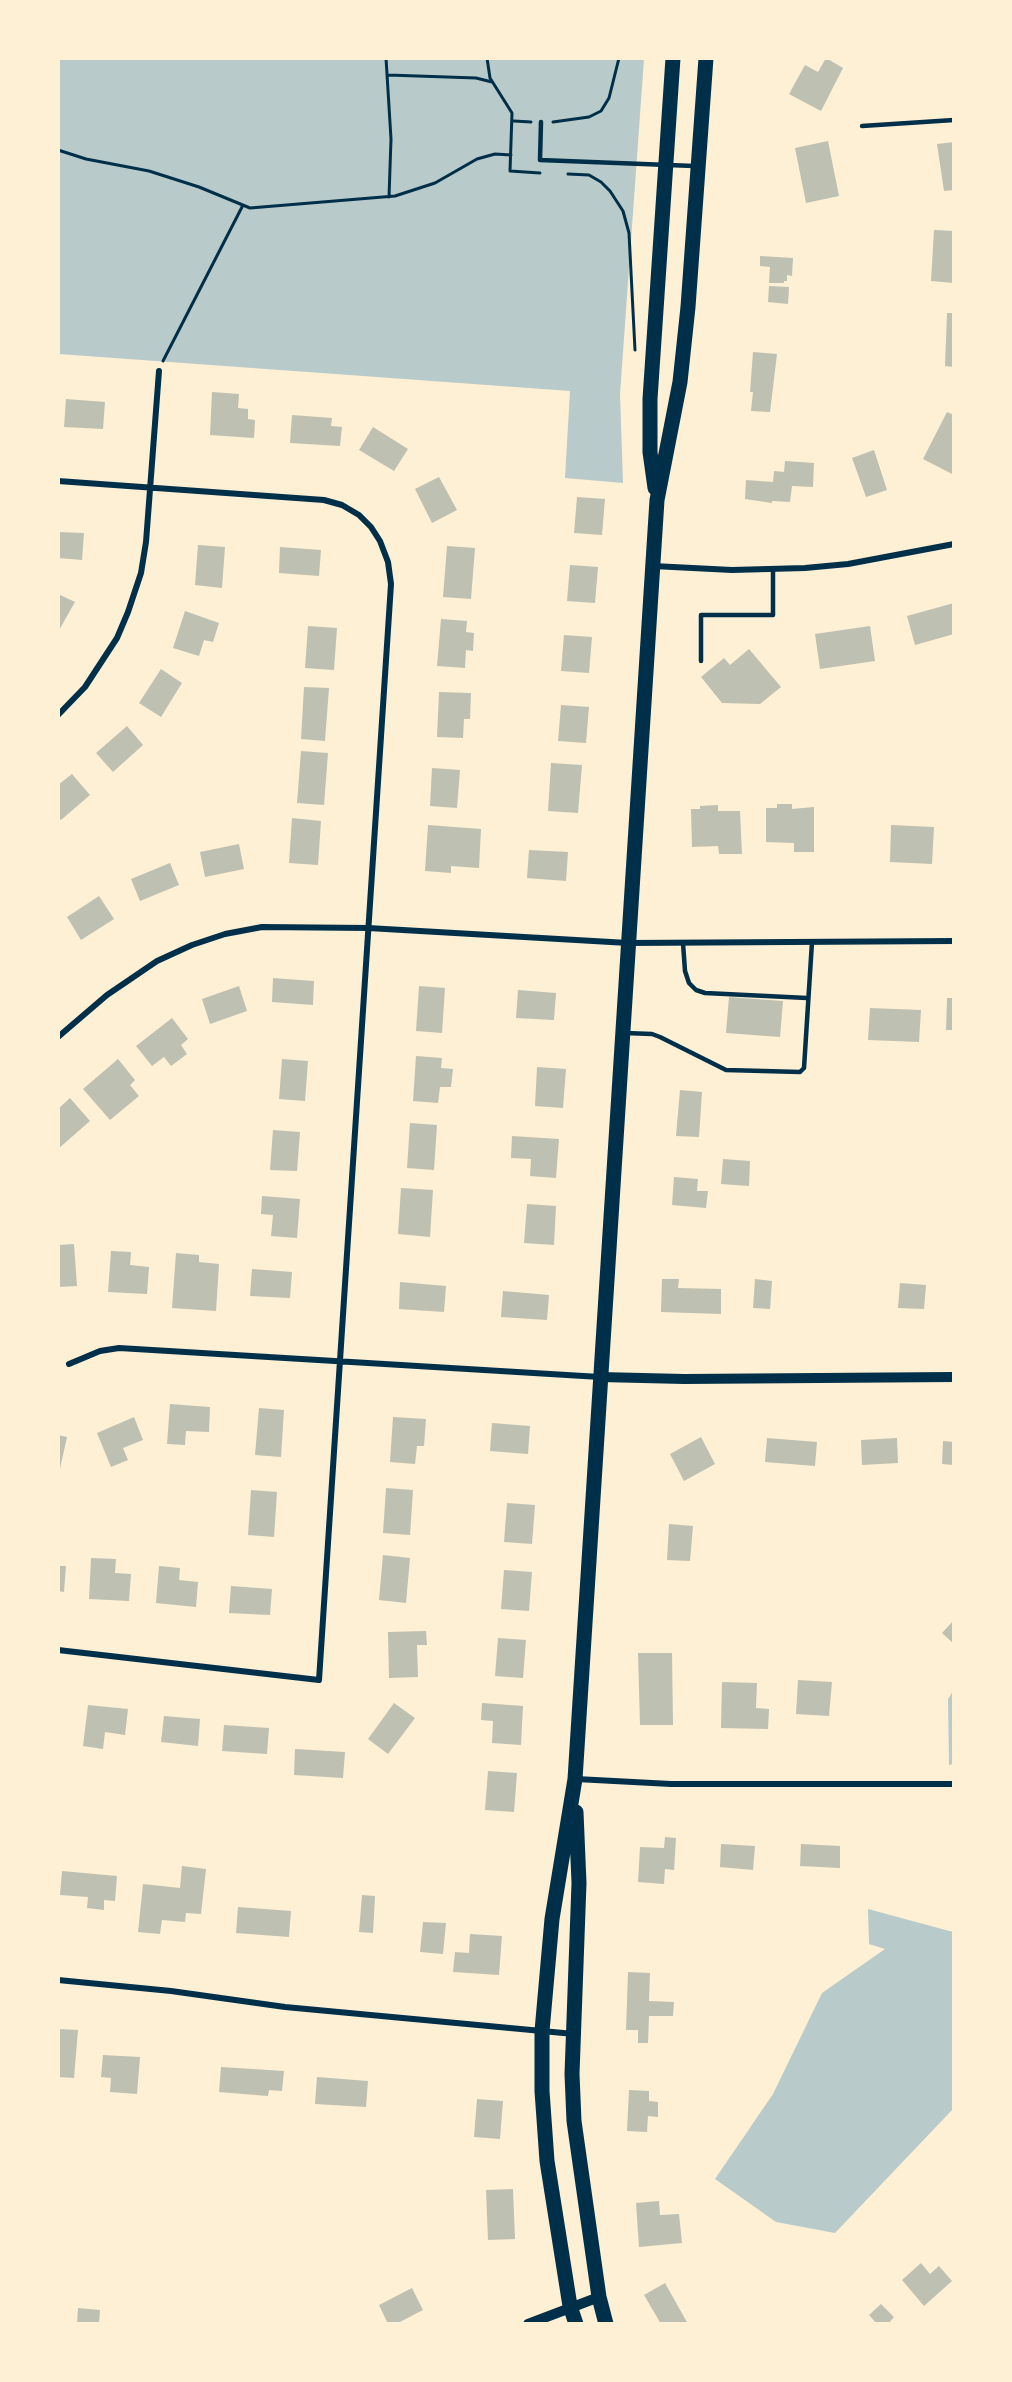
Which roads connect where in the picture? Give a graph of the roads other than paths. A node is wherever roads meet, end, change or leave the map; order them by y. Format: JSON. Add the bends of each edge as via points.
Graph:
{"nodes":[{"id":1,"x":673,"y":58,"type":"edge"},
{"id":2,"x":706,"y":58,"type":"edge"},
{"id":3,"x":954,"y":120,"type":"edge"},
{"id":4,"x":541,"y":122,"type":"road end"},
{"id":5,"x":862,"y":126,"type":"dead end"},
{"id":6,"x":667,"y":165,"type":"junction"},
{"id":7,"x":698,"y":166,"type":"junction"},
{"id":8,"x":159,"y":371,"type":"road end"},
{"id":9,"x":58,"y":481,"type":"edge"},
{"id":10,"x":151,"y":488,"type":"junction"},
{"id":11,"x":657,"y":500,"type":"junction"},
{"id":12,"x":954,"y":544,"type":"edge"},
{"id":13,"x":652,"y":566,"type":"junction"},
{"id":14,"x":773,"y":570,"type":"junction"},
{"id":15,"x":701,"y":661,"type":"dead end"},
{"id":16,"x":58,"y":715,"type":"edge"},
{"id":17,"x":368,"y":928,"type":"junction"},
{"id":18,"x":954,"y":941,"type":"edge"},
{"id":19,"x":812,"y":942,"type":"junction"},
{"id":20,"x":628,"y":943,"type":"junction"},
{"id":21,"x":683,"y":943,"type":"junction"},
{"id":22,"x":807,"y":998,"type":"junction"},
{"id":23,"x":622,"y":1032,"type":"junction"},
{"id":24,"x":58,"y":1037,"type":"edge"},
{"id":25,"x":340,"y":1362,"type":"junction"},
{"id":26,"x":69,"y":1364,"type":"dead end"},
{"id":27,"x":600,"y":1377,"type":"junction"},
{"id":28,"x":954,"y":1377,"type":"edge"},
{"id":29,"x":58,"y":1650,"type":"edge"},
{"id":30,"x":574,"y":1779,"type":"junction"},
{"id":31,"x":954,"y":1784,"type":"edge"},
{"id":32,"x":58,"y":1980,"type":"edge"},
{"id":33,"x":542,"y":2031,"type":"junction"},
{"id":34,"x":574,"y":2034,"type":"junction"},
{"id":35,"x":598,"y":2297,"type":"junction"},
{"id":36,"x":570,"y":2306,"type":"junction"},
{"id":37,"x":528,"y":2324,"type":"edge"},
{"id":38,"x":576,"y":2324,"type":"edge"},
{"id":39,"x":606,"y":2324,"type":"edge"}],
"edges":[{"from":1,"to":6,"type":"main road"},
{"from":2,"to":7,"type":"main road"},
{"from":3,"to":5,"type":"lane"},
{"from":4,"to":6,"type":"lane","via":[[540,160]]},
{"from":6,"to":7,"type":"lane"},
{"from":6,"to":11,"type":"main road","via":[[650,399],[650,452]]},
{"from":7,"to":11,"type":"main road","via":[[680,382]]},
{"from":8,"to":10,"type":"street"},
{"from":9,"to":10,"type":"street"},
{"from":10,"to":16,"type":"street","via":[[141,573],[129,612],[102,663]]},
{"from":10,"to":17,"type":"street","via":[[324,500],[358,515],[380,541],[391,584]]},
{"from":11,"to":13,"type":"main road"},
{"from":12,"to":14,"type":"street","via":[[848,564]]},
{"from":13,"to":14,"type":"street"},
{"from":13,"to":20,"type":"main road"},
{"from":14,"to":15,"type":"lane","via":[[773,615],[701,615]]},
{"from":17,"to":20,"type":"street"},
{"from":17,"to":24,"type":"street","via":[[277,925],[225,934],[192,945],[157,961],[116,989]]},
{"from":17,"to":25,"type":"street"},
{"from":18,"to":19,"type":"street"},
{"from":19,"to":21,"type":"street"},
{"from":19,"to":22,"type":"lane"},
{"from":20,"to":21,"type":"street"},
{"from":20,"to":23,"type":"main road"},
{"from":21,"to":22,"type":"lane","via":[[685,971],[696,990]]},
{"from":22,"to":23,"type":"lane","via":[[804,1068],[800,1072],[726,1070],[652,1034]]},
{"from":23,"to":27,"type":"main road"},
{"from":25,"to":26,"type":"street","via":[[119,1348]]},
{"from":25,"to":27,"type":"street"},
{"from":25,"to":29,"type":"street","via":[[319,1680]]},
{"from":27,"to":28,"type":"street"},
{"from":27,"to":30,"type":"main road"},
{"from":30,"to":31,"type":"street","via":[[671,1784]]},
{"from":30,"to":33,"type":"main road","via":[[552,1919]]},
{"from":30,"to":34,"type":"main road","via":[[579,1883]]},
{"from":32,"to":33,"type":"street","via":[[285,2007]]},
{"from":33,"to":34,"type":"street"},
{"from":33,"to":36,"type":"main road","via":[[547,2161]]},
{"from":34,"to":35,"type":"main road","via":[[574,2121]]},
{"from":35,"to":36,"type":"street"},
{"from":35,"to":39,"type":"main road"},
{"from":36,"to":37,"type":"street"},
{"from":36,"to":38,"type":"main road"}]}
